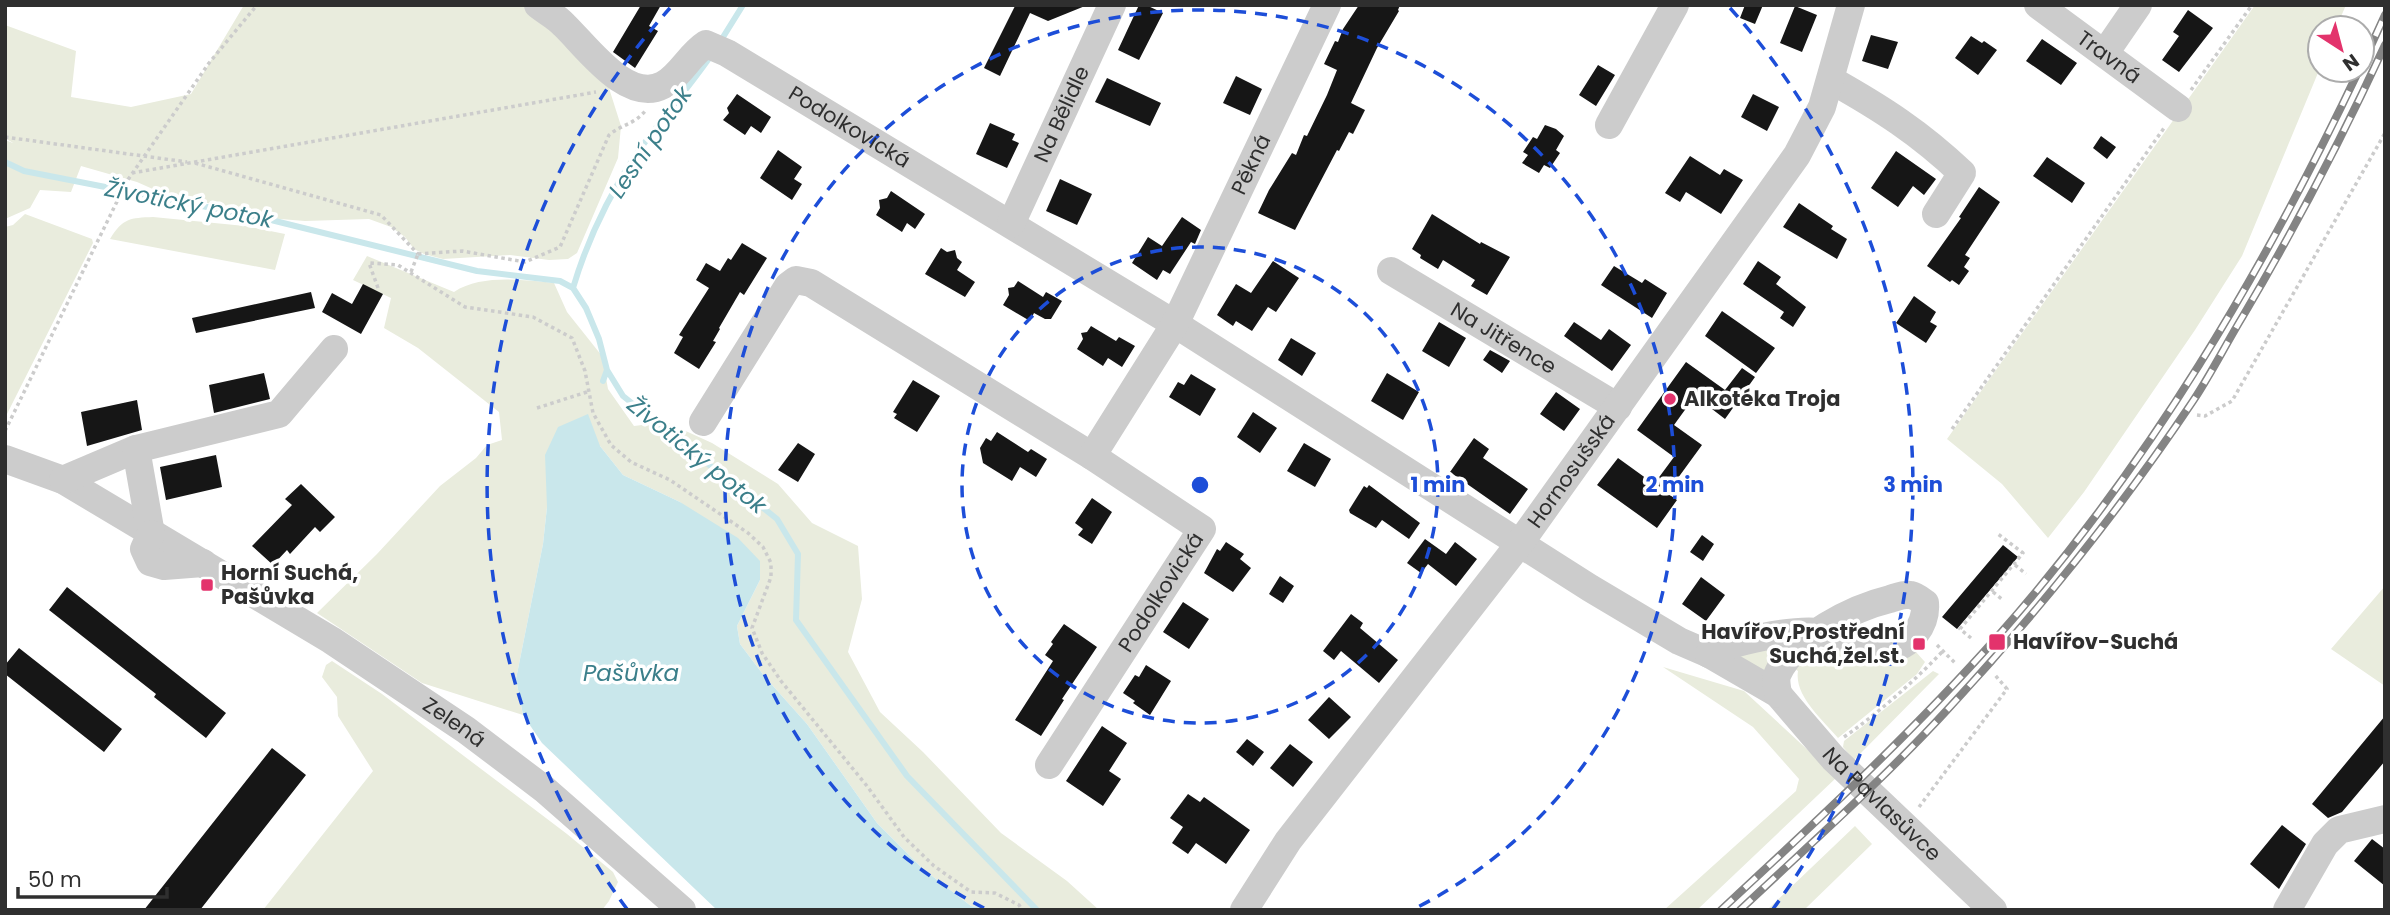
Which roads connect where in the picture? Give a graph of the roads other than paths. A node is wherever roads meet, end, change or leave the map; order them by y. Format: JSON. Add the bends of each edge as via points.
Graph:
{"nodes":[{"id":1,"x":538,"y":5,"type":"edge"},
{"id":2,"x":1112,"y":5,"type":"edge"},
{"id":3,"x":1326,"y":5,"type":"edge"},
{"id":4,"x":1675,"y":5,"type":"edge"},
{"id":5,"x":1851,"y":5,"type":"edge"},
{"id":6,"x":2038,"y":5,"type":"edge"},
{"id":7,"x":2138,"y":5,"type":"edge"},
{"id":8,"x":2105,"y":53,"type":"junction"},
{"id":9,"x":1830,"y":80,"type":"junction"},
{"id":10,"x":2178,"y":108,"type":"road end"},
{"id":11,"x":1609,"y":125,"type":"dead end"},
{"id":12,"x":1936,"y":214,"type":"dead end"},
{"id":13,"x":1011,"y":224,"type":"junction"},
{"id":14,"x":1391,"y":271,"type":"dead end"},
{"id":15,"x":1175,"y":324,"type":"junction"},
{"id":16,"x":334,"y":349,"type":"dead end"},
{"id":17,"x":1618,"y":407,"type":"junction"},
{"id":18,"x":703,"y":422,"type":"dead end"},
{"id":19,"x":136,"y":449,"type":"junction"},
{"id":20,"x":1092,"y":456,"type":"junction"},
{"id":21,"x":5,"y":459,"type":"edge"},
{"id":22,"x":63,"y":480,"type":"junction"},
{"id":23,"x":151,"y":534,"type":"junction"},
{"id":24,"x":1520,"y":543,"type":"junction"},
{"id":25,"x":1709,"y":654,"type":"junction"},
{"id":26,"x":1778,"y":694,"type":"junction"},
{"id":27,"x":1049,"y":765,"type":"dead end"},
{"id":28,"x":2385,"y":819,"type":"edge"},
{"id":29,"x":682,"y":910,"type":"edge"},
{"id":30,"x":1244,"y":910,"type":"edge"},
{"id":31,"x":1993,"y":910,"type":"edge"},
{"id":32,"x":2287,"y":910,"type":"edge"}],
"edges":[{"from":1,"to":13,"type":"street","name":"Podolkovická","via":[[629,86],[654,89],[678,74],[701,47],[718,49]]},
{"from":2,"to":13,"type":"street","name":"Na Bělidle"},
{"from":3,"to":15,"type":"street","name":"Pěkná"},
{"from":4,"to":11,"type":"street"},
{"from":5,"to":9,"type":"street","name":"Hornosušská"},
{"from":6,"to":8,"type":"street","name":"Travná"},
{"from":7,"to":8,"type":"street"},
{"from":8,"to":10,"type":"street","name":"Travná"},
{"from":9,"to":12,"type":"street","via":[[1934,145],[1962,173]]},
{"from":9,"to":17,"type":"street","name":"Hornosušská","via":[[1797,156]]},
{"from":13,"to":15,"type":"street","name":"Podolkovická"},
{"from":14,"to":17,"type":"street","name":"Na Jitřence"},
{"from":15,"to":20,"type":"street"},
{"from":15,"to":24,"type":"street","name":"Podolkovická"},
{"from":16,"to":19,"type":"street","via":[[279,414]]},
{"from":17,"to":24,"type":"street","name":"Hornosušská"},
{"from":18,"to":20,"type":"street","name":"Podolkovická","via":[[796,280],[811,283]]},
{"from":19,"to":22,"type":"street"},
{"from":19,"to":23,"type":"street"},
{"from":20,"to":27,"type":"street","name":"Podolkovická","via":[[1202,529]]},
{"from":21,"to":22,"type":"street"},
{"from":22,"to":23,"type":"street"},
{"from":23,"to":29,"type":"street","name":"Zelená","via":[[144,550],[150,562],[164,566],[203,563],[331,640],[466,730],[544,789]]},
{"from":24,"to":25,"type":"street","via":[[1679,641]]},
{"from":24,"to":30,"type":"street","name":"Hornosušská","via":[[1288,841]]},
{"from":25,"to":26,"type":"street","name":"Na Pavlasůvce"},
{"from":25,"to":26,"type":"street","via":[[1775,635],[1818,632],[1788,657],[1776,676]]},
{"from":26,"to":31,"type":"street","name":"Na Pavlasůvce","via":[[1833,758]]},
{"from":28,"to":32,"type":"street","via":[[2339,830],[2325,844]]}]}
